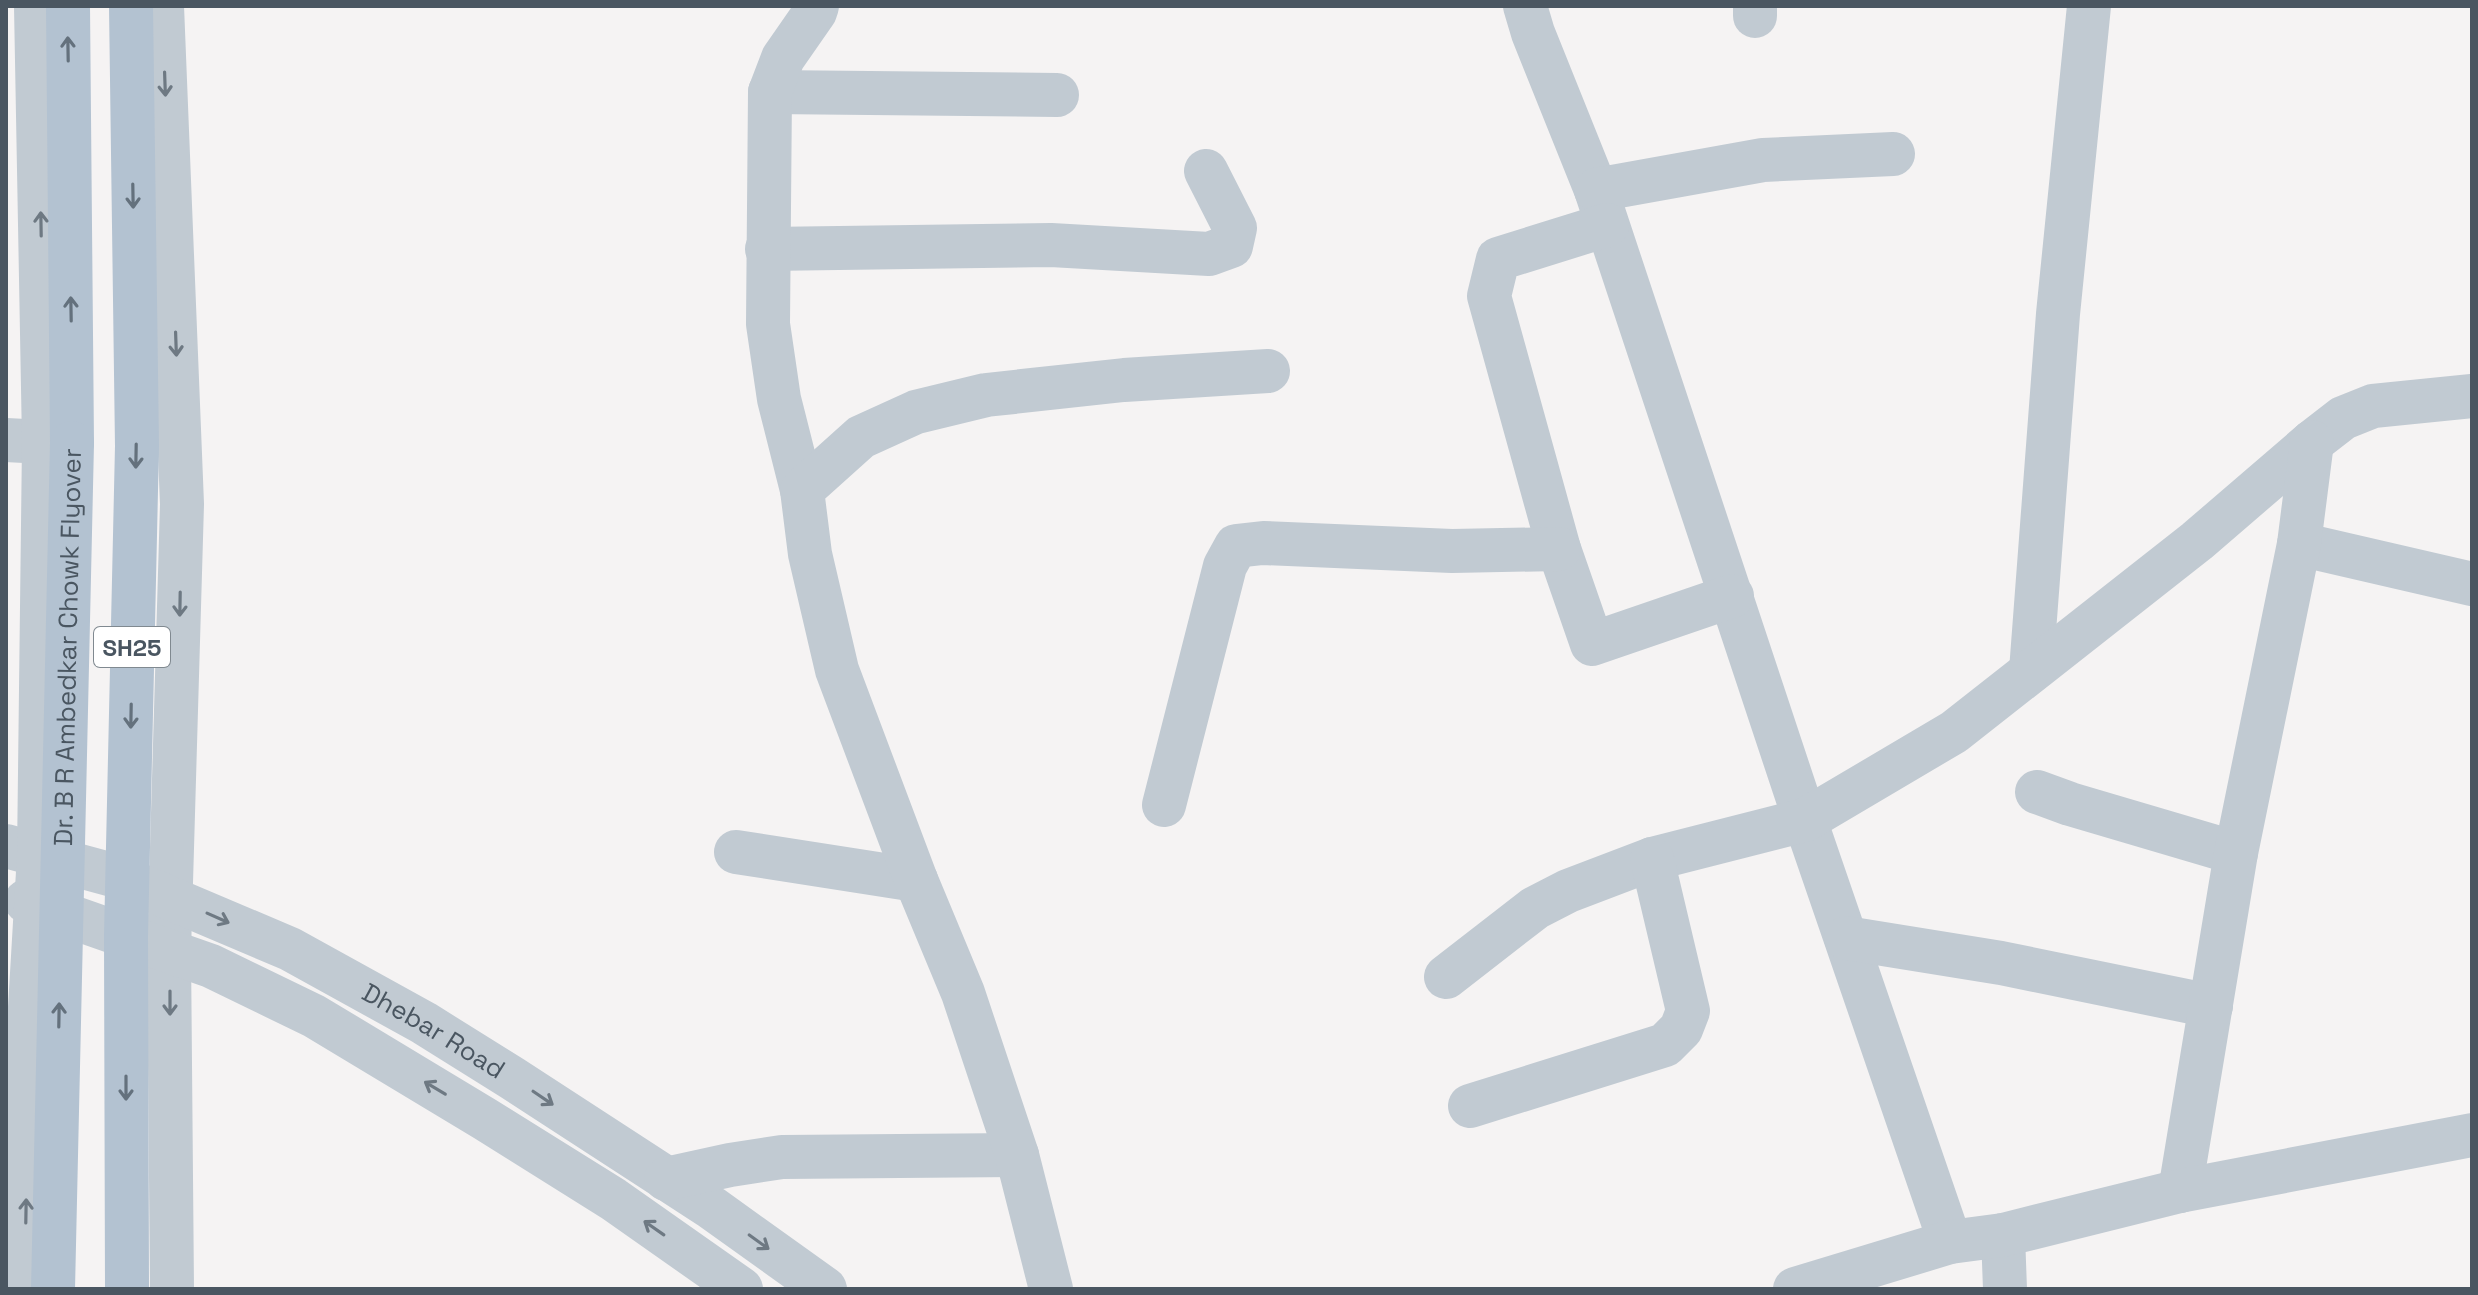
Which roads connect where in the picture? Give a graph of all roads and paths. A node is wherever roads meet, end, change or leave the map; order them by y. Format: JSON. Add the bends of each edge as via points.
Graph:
{"nodes":[{"id":1,"x":36,"y":6,"type":"edge"},
{"id":2,"x":68,"y":6,"type":"edge"},
{"id":3,"x":131,"y":6,"type":"edge"},
{"id":4,"x":162,"y":6,"type":"edge"},
{"id":5,"x":817,"y":6,"type":"edge"},
{"id":6,"x":1525,"y":6,"type":"edge"},
{"id":7,"x":2089,"y":6,"type":"edge"},
{"id":8,"x":770,"y":92,"type":"junction"},
{"id":9,"x":1057,"y":95,"type":"dead end"},
{"id":10,"x":1893,"y":154,"type":"dead end"},
{"id":11,"x":1206,"y":171,"type":"dead end"},
{"id":12,"x":1601,"y":208,"type":"junction"},
{"id":13,"x":767,"y":249,"type":"junction"},
{"id":14,"x":1268,"y":371,"type":"dead end"},
{"id":15,"x":2472,"y":396,"type":"edge"},
{"id":16,"x":25,"y":441,"type":"edge"},
{"id":17,"x":2312,"y":442,"type":"junction"},
{"id":18,"x":802,"y":490,"type":"junction"},
{"id":19,"x":2299,"y":544,"type":"junction"},
{"id":20,"x":1559,"y":549,"type":"junction"},
{"id":21,"x":2472,"y":584,"type":"edge"},
{"id":22,"x":1732,"y":596,"type":"junction"},
{"id":23,"x":2031,"y":671,"type":"junction"},
{"id":24,"x":2037,"y":792,"type":"dead end"},
{"id":25,"x":1164,"y":805,"type":"dead end"},
{"id":26,"x":1805,"y":820,"type":"junction"},
{"id":27,"x":22,"y":851,"type":"edge"},
{"id":28,"x":736,"y":852,"type":"dead end"},
{"id":29,"x":2236,"y":853,"type":"junction"},
{"id":30,"x":1652,"y":859,"type":"junction"},
{"id":31,"x":916,"y":880,"type":"junction"},
{"id":32,"x":172,"y":898,"type":"junction"},
{"id":33,"x":20,"y":899,"type":"edge"},
{"id":34,"x":1846,"y":938,"type":"junction"},
{"id":35,"x":169,"y":951,"type":"junction"},
{"id":36,"x":1446,"y":977,"type":"dead end"},
{"id":37,"x":2211,"y":1006,"type":"junction"},
{"id":38,"x":1470,"y":1106,"type":"dead end"},
{"id":39,"x":2472,"y":1135,"type":"edge"},
{"id":40,"x":1017,"y":1155,"type":"junction"},
{"id":41,"x":666,"y":1179,"type":"junction"},
{"id":42,"x":2180,"y":1191,"type":"junction"},
{"id":43,"x":2003,"y":1235,"type":"junction"},
{"id":44,"x":1950,"y":1242,"type":"junction"},
{"id":45,"x":25,"y":1289,"type":"edge"},
{"id":46,"x":53,"y":1289,"type":"edge"},
{"id":47,"x":127,"y":1289,"type":"edge"},
{"id":48,"x":172,"y":1289,"type":"edge"},
{"id":49,"x":741,"y":1289,"type":"edge"},
{"id":50,"x":825,"y":1289,"type":"edge"},
{"id":51,"x":1051,"y":1289,"type":"edge"},
{"id":52,"x":1795,"y":1289,"type":"edge"},
{"id":53,"x":2005,"y":1289,"type":"edge"}],
"edges":[{"from":16,"to":1,"type":"street","one_way":true},
{"from":46,"to":2,"type":"main road","name":"Dr. B R Ambedkar Chowk Flyover","number":"SH25","one_way":true,"bridge":true,"via":[[72,443]]},
{"from":3,"to":47,"type":"main road","number":"SH25","one_way":true,"bridge":true,"via":[[137,446],[126,936]]},
{"from":4,"to":32,"type":"street","one_way":true,"via":[[182,504]]},
{"from":5,"to":8,"type":"street","via":[[783,58]]},
{"from":6,"to":12,"type":"street"},
{"from":7,"to":23,"type":"street","via":[[2058,314]]},
{"from":8,"to":9,"type":"street"},
{"from":8,"to":13,"type":"street"},
{"from":10,"to":12,"type":"street","via":[[1763,160]]},
{"from":11,"to":13,"type":"street","via":[[1235,228],[1231,246],[1209,254],[1051,245]]},
{"from":12,"to":20,"type":"street","via":[[1498,259],[1489,296]]},
{"from":12,"to":22,"type":"street"},
{"from":13,"to":18,"type":"street","via":[[772,354]]},
{"from":14,"to":18,"type":"street","via":[[986,395],[916,412],[861,437]]},
{"from":15,"to":17,"type":"street","via":[[2373,406],[2343,418]]},
{"from":16,"to":27,"type":"street"},
{"from":17,"to":19,"type":"street"},
{"from":17,"to":23,"type":"street","via":[[2197,541]]},
{"from":18,"to":31,"type":"street","via":[[810,554],[837,670]]},
{"from":19,"to":21,"type":"street"},
{"from":19,"to":29,"type":"street"},
{"from":20,"to":22,"type":"street","via":[[1592,644]]},
{"from":20,"to":25,"type":"street","via":[[1236,546],[1225,566]]},
{"from":22,"to":26,"type":"street"},
{"from":23,"to":26,"type":"street","via":[[1954,732]]},
{"from":24,"to":29,"type":"street"},
{"from":26,"to":30,"type":"street"},
{"from":26,"to":34,"type":"street"},
{"from":27,"to":32,"type":"street","name":"Dhebar Road","via":[[120,877]]},
{"from":27,"to":33,"type":"street"},
{"from":28,"to":31,"type":"street"},
{"from":29,"to":37,"type":"street"},
{"from":30,"to":36,"type":"street","via":[[1535,908]]},
{"from":30,"to":38,"type":"street","via":[[1688,1011],[1681,1029],[1665,1045]]},
{"from":31,"to":40,"type":"street","via":[[963,993]]},
{"from":32,"to":35,"type":"street"},
{"from":32,"to":41,"type":"street","name":"Dhebar Road","one_way":true,"via":[[290,949],[424,1023]]},
{"from":33,"to":35,"type":"street","name":"Dhebar Road"},
{"from":45,"to":33,"type":"street","one_way":true,"via":[[28,1041]]},
{"from":34,"to":37,"type":"street"},
{"from":34,"to":44,"type":"street"},
{"from":35,"to":48,"type":"street","one_way":true},
{"from":49,"to":35,"type":"street","name":"Dhebar Road","one_way":true,"via":[[613,1199],[314,1016]]},
{"from":37,"to":42,"type":"street"},
{"from":39,"to":42,"type":"street"},
{"from":40,"to":41,"type":"street","via":[[782,1157]]},
{"from":40,"to":51,"type":"street"},
{"from":41,"to":50,"type":"street","name":"Dhebar Road","one_way":true},
{"from":42,"to":43,"type":"street"},
{"from":43,"to":44,"type":"street"},
{"from":43,"to":53,"type":"street"},
{"from":44,"to":52,"type":"street"}]}
